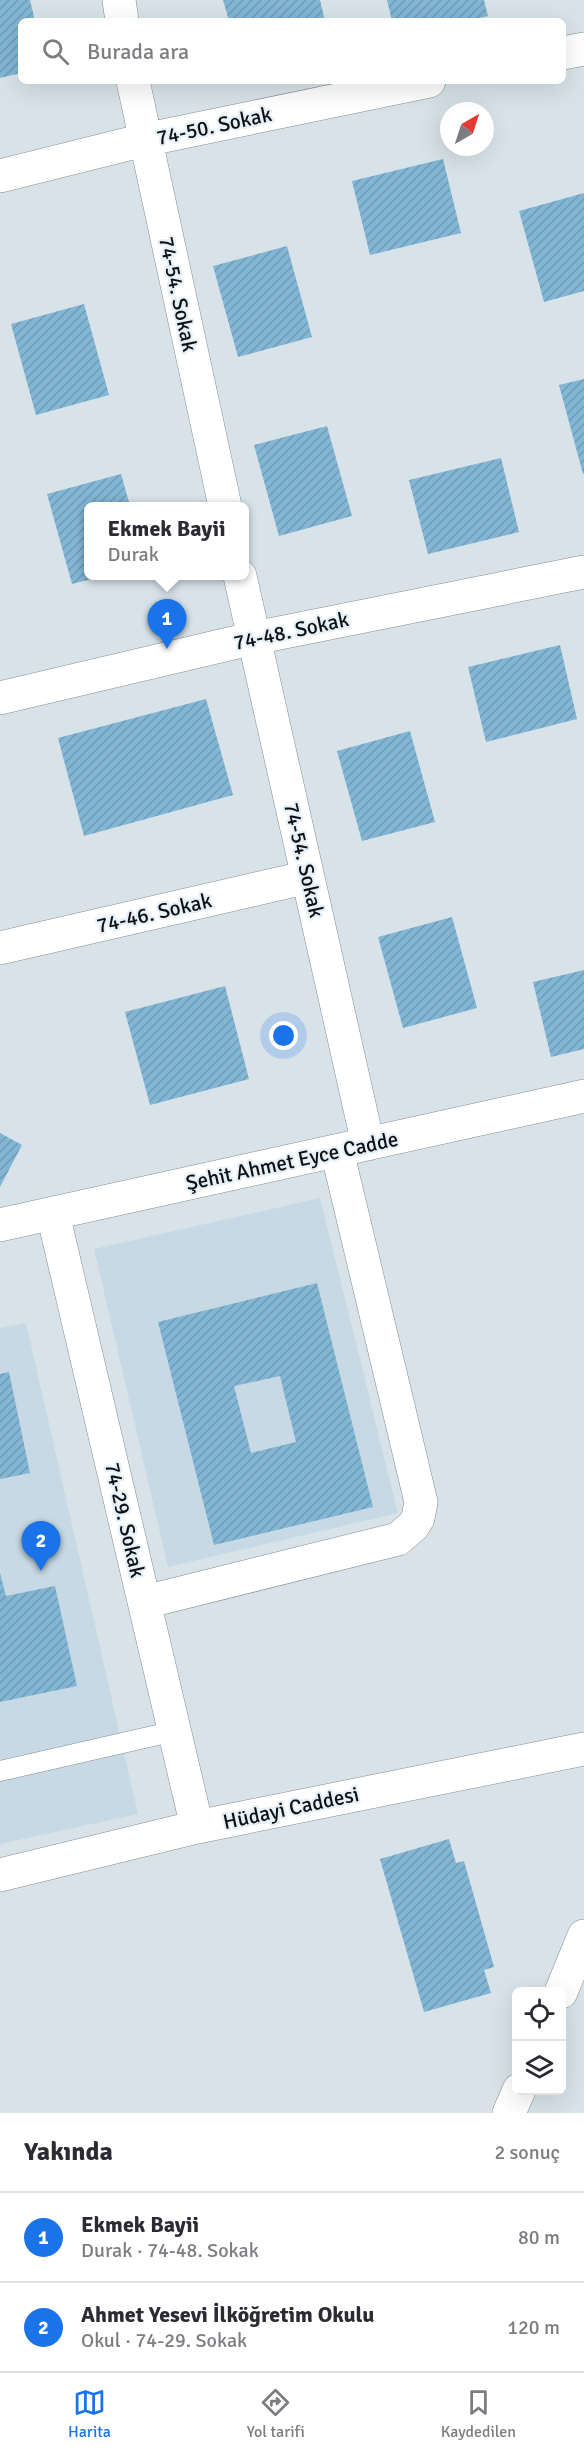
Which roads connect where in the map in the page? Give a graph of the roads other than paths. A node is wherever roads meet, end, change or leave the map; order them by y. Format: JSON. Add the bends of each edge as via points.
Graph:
{"nodes":[{"id":1,"x":119,"y":0,"type":"edge"},
{"id":2,"x":122,"y":18,"type":"edge"},
{"id":3,"x":584,"y":49,"type":"edge"},
{"id":4,"x":566,"y":52,"type":"edge"},
{"id":5,"x":134,"y":84,"type":"edge"},
{"id":6,"x":415,"y":84,"type":"edge"},
{"id":7,"x":144,"y":140,"type":"junction"},
{"id":8,"x":0,"y":176,"type":"edge"},
{"id":9,"x":224,"y":502,"type":"edge"},
{"id":10,"x":584,"y":572,"type":"edge"},
{"id":11,"x":241,"y":580,"type":"edge"},
{"id":12,"x":254,"y":638,"type":"junction"},
{"id":13,"x":0,"y":698,"type":"edge"},
{"id":14,"x":308,"y":877,"type":"junction"},
{"id":15,"x":0,"y":948,"type":"edge"},
{"id":16,"x":584,"y":1096,"type":"edge"},
{"id":17,"x":353,"y":1148,"type":"junction"},
{"id":18,"x":53,"y":1214,"type":"junction"},
{"id":19,"x":0,"y":1225,"type":"edge"},
{"id":20,"x":145,"y":1602,"type":"junction"},
{"id":21,"x":175,"y":1731,"type":"junction"},
{"id":22,"x":584,"y":1749,"type":"edge"},
{"id":23,"x":0,"y":1771,"type":"edge"},
{"id":24,"x":197,"y":1827,"type":"junction"},
{"id":25,"x":0,"y":1875,"type":"edge"},
{"id":26,"x":584,"y":1936,"type":"edge"},
{"id":27,"x":563,"y":1987,"type":"edge"},
{"id":28,"x":517,"y":2095,"type":"edge"},
{"id":29,"x":509,"y":2113,"type":"edge"}],
"edges":[{"from":1,"to":2,"type":"street"},
{"from":3,"to":4,"type":"street"},
{"from":5,"to":7,"type":"street","name":"74-54. Sokak"},
{"from":6,"to":7,"type":"street","name":"74-50. Sokak"},
{"from":7,"to":8,"type":"street","name":"74-50. Sokak"},
{"from":7,"to":9,"type":"street","name":"74-54. Sokak"},
{"from":10,"to":12,"type":"street","name":"74-48. Sokak"},
{"from":11,"to":12,"type":"street","name":"74-54. Sokak"},
{"from":12,"to":13,"type":"street","name":"74-48. Sokak"},
{"from":12,"to":14,"type":"street","name":"74-54. Sokak"},
{"from":14,"to":15,"type":"street","name":"74-46. Sokak"},
{"from":14,"to":17,"type":"street","name":"74-54. Sokak"},
{"from":16,"to":17,"type":"street","name":"Şehit Ahmet Eyce Cadde"},
{"from":17,"to":18,"type":"street","name":"Şehit Ahmet Eyce Cadde"},
{"from":17,"to":20,"type":"street","name":"74-54. Sokak","via":[[421,1502],[418,1518],[398,1539]]},
{"from":18,"to":19,"type":"street","name":"Şehit Ahmet Eyce Cadde"},
{"from":18,"to":20,"type":"street","name":"74-29. Sokak"},
{"from":20,"to":21,"type":"street","name":"74-29. Sokak"},
{"from":21,"to":23,"type":"lane"},
{"from":21,"to":24,"type":"street","name":"74-29. Sokak"},
{"from":22,"to":24,"type":"street","name":"Hüdayi Caddesi"},
{"from":24,"to":25,"type":"street","name":"Hüdayi Caddesi"},
{"from":26,"to":27,"type":"street"},
{"from":28,"to":29,"type":"street"}]}
